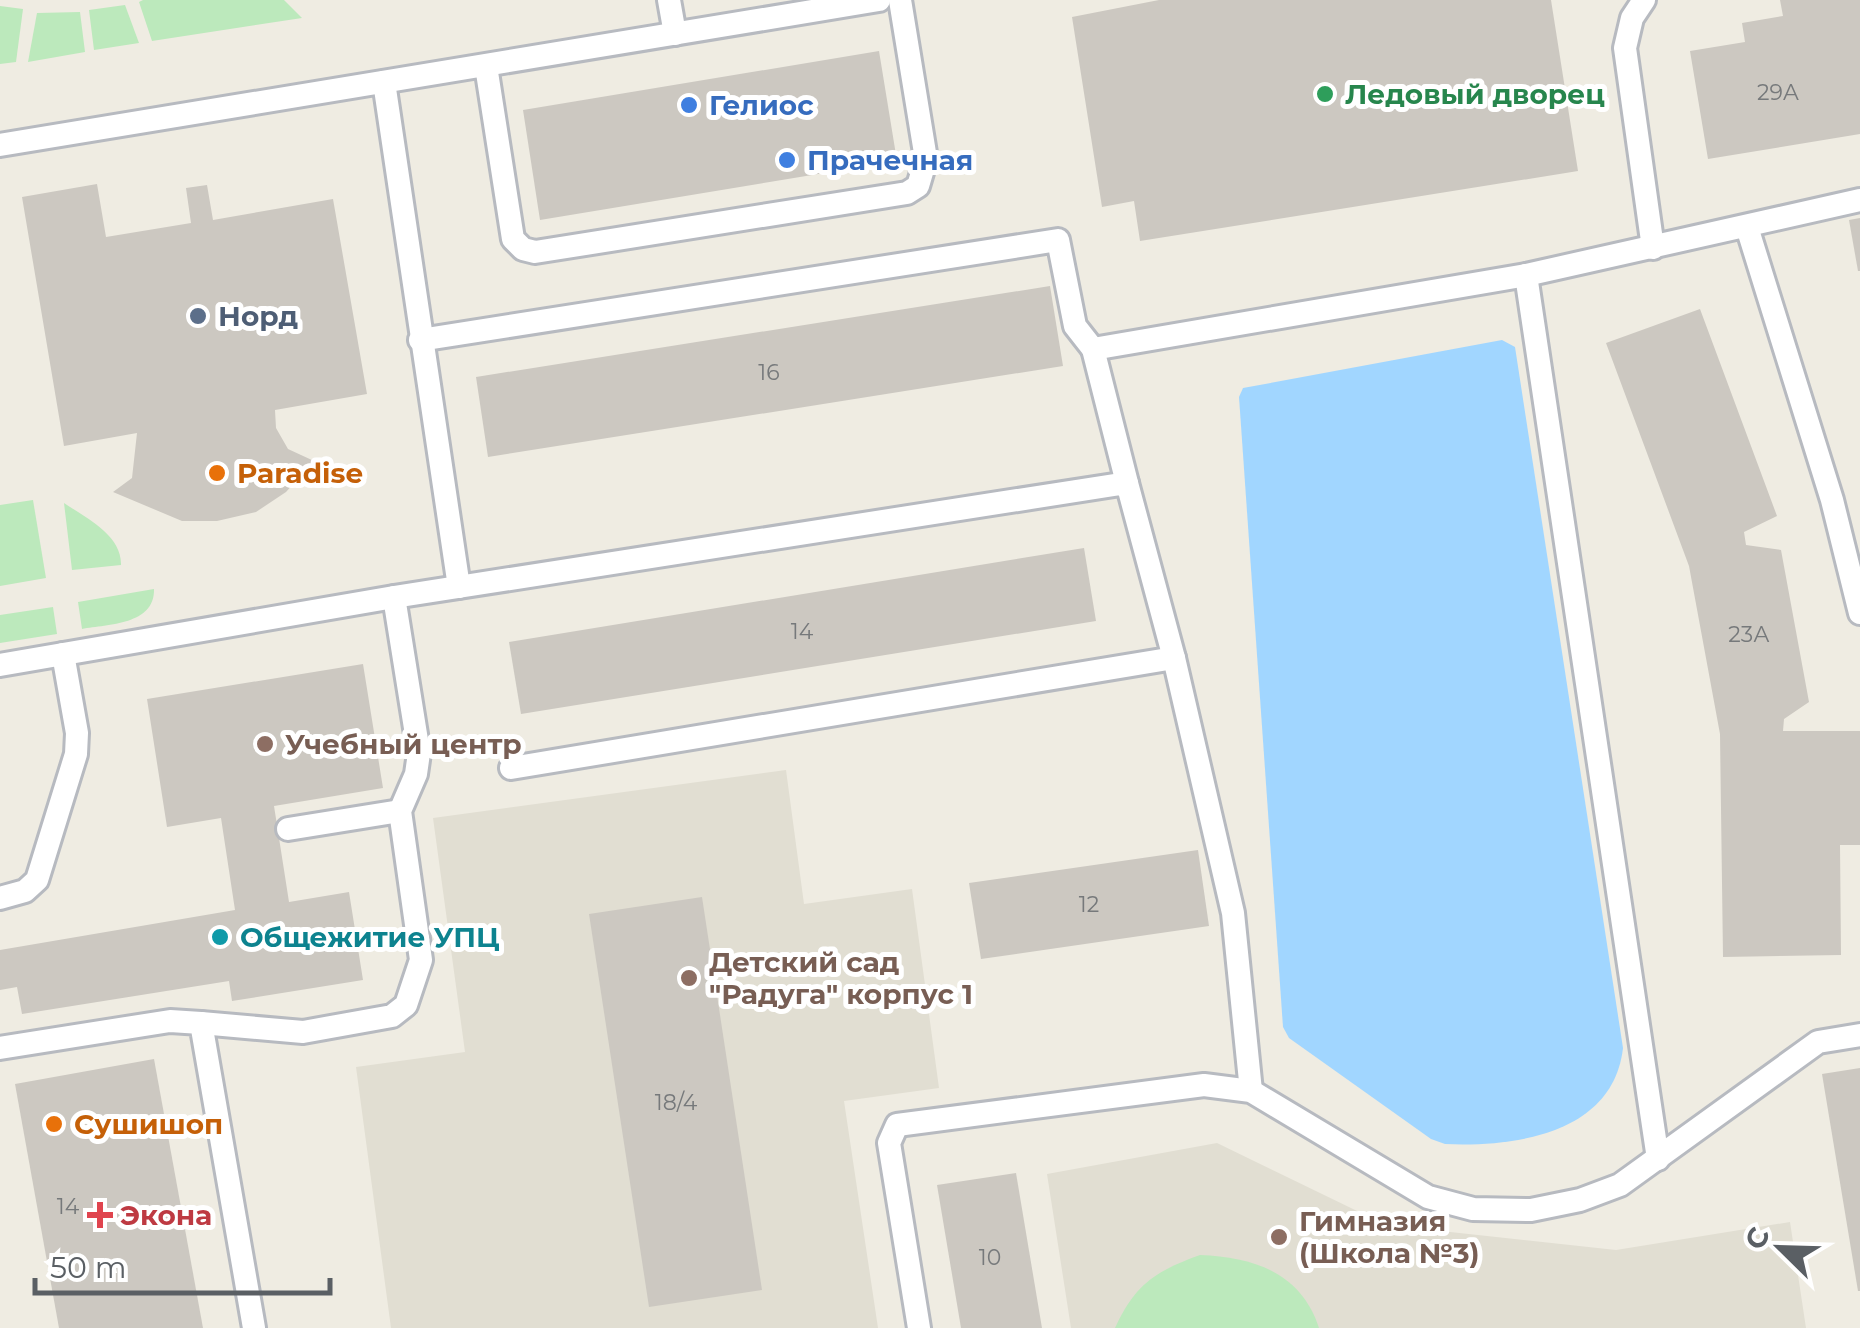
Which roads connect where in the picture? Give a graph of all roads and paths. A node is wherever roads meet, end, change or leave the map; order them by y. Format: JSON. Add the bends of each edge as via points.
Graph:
{"nodes":[{"id":1,"x":669,"y":0,"type":"edge"},
{"id":2,"x":879,"y":0,"type":"edge"},
{"id":3,"x":900,"y":0,"type":"edge"},
{"id":4,"x":1644,"y":0,"type":"edge"},
{"id":5,"x":675,"y":34,"type":"junction"},
{"id":6,"x":486,"y":66,"type":"junction"},
{"id":7,"x":384,"y":82,"type":"junction"},
{"id":8,"x":0,"y":145,"type":"edge"},
{"id":9,"x":1860,"y":200,"type":"edge"},
{"id":10,"x":1746,"y":227,"type":"junction"},
{"id":11,"x":1653,"y":248,"type":"junction"},
{"id":12,"x":1526,"y":275,"type":"junction"},
{"id":13,"x":420,"y":340,"type":"junction"},
{"id":14,"x":1093,"y":350,"type":"junction"},
{"id":15,"x":1127,"y":482,"type":"junction"},
{"id":16,"x":459,"y":587,"type":"junction"},
{"id":17,"x":394,"y":597,"type":"junction"},
{"id":18,"x":1860,"y":613,"type":"edge"},
{"id":19,"x":63,"y":654,"type":"junction"},
{"id":20,"x":1174,"y":658,"type":"junction"},
{"id":21,"x":0,"y":665,"type":"edge"},
{"id":22,"x":511,"y":768,"type":"dead end"},
{"id":23,"x":400,"y":811,"type":"junction"},
{"id":24,"x":288,"y":829,"type":"dead end"},
{"id":25,"x":0,"y":898,"type":"edge"},
{"id":26,"x":202,"y":1023,"type":"junction"},
{"id":27,"x":1860,"y":1035,"type":"edge"},
{"id":28,"x":0,"y":1048,"type":"edge"},
{"id":29,"x":1252,"y":1090,"type":"junction"},
{"id":30,"x":1658,"y":1159,"type":"junction"},
{"id":31,"x":254,"y":1328,"type":"edge"},
{"id":32,"x":919,"y":1328,"type":"edge"}],
"edges":[{"from":1,"to":5,"type":"lane"},
{"from":2,"to":5,"type":"lane"},
{"from":3,"to":6,"type":"lane","via":[[926,160],[918,186],[535,252],[513,239]]},
{"from":4,"to":11,"type":"lane","via":[[1625,48]]},
{"from":5,"to":6,"type":"lane"},
{"from":6,"to":7,"type":"lane"},
{"from":7,"to":8,"type":"lane"},
{"from":7,"to":13,"type":"lane"},
{"from":9,"to":10,"type":"lane"},
{"from":10,"to":11,"type":"lane"},
{"from":10,"to":18,"type":"lane","via":[[1832,500]]},
{"from":11,"to":12,"type":"lane"},
{"from":12,"to":14,"type":"lane"},
{"from":12,"to":30,"type":"lane"},
{"from":13,"to":14,"type":"lane","via":[[1058,240],[1075,326]]},
{"from":13,"to":16,"type":"lane"},
{"from":14,"to":15,"type":"lane"},
{"from":15,"to":16,"type":"lane"},
{"from":15,"to":20,"type":"lane"},
{"from":16,"to":17,"type":"lane"},
{"from":17,"to":19,"type":"lane"},
{"from":17,"to":23,"type":"lane","via":[[418,752]]},
{"from":19,"to":21,"type":"lane"},
{"from":19,"to":25,"type":"lane","via":[[76,754],[37,880]]},
{"from":20,"to":22,"type":"lane"},
{"from":20,"to":29,"type":"lane","via":[[1233,913]]},
{"from":23,"to":24,"type":"lane"},
{"from":23,"to":26,"type":"lane","via":[[421,960],[406,1005],[392,1016],[303,1032]]},
{"from":26,"to":28,"type":"lane","via":[[170,1021]]},
{"from":26,"to":31,"type":"lane"},
{"from":27,"to":30,"type":"lane","via":[[1818,1042]]},
{"from":29,"to":30,"type":"lane","via":[[1388,1177],[1473,1209],[1531,1210],[1580,1200],[1620,1185]]},
{"from":29,"to":32,"type":"lane","via":[[1204,1086],[896,1125],[889,1143]]}]}
